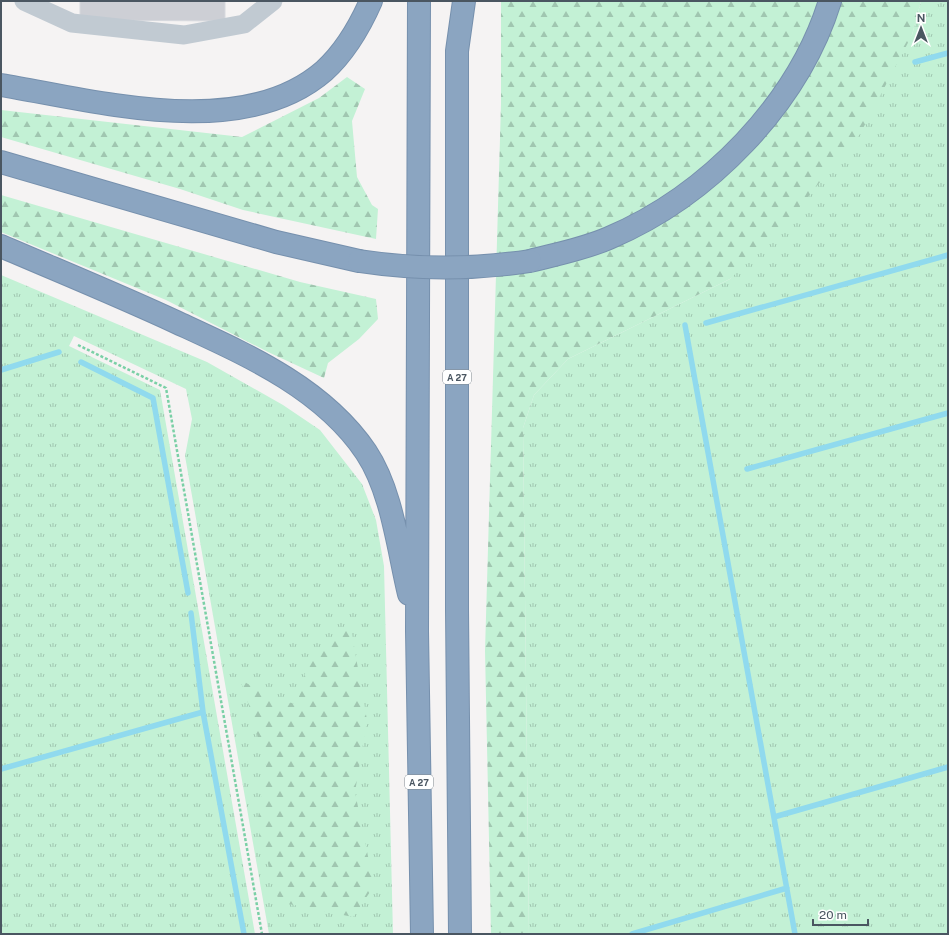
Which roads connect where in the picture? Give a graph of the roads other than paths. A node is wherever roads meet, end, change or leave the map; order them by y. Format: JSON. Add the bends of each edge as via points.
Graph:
{"nodes":[{"id":1,"x":24,"y":1,"type":"edge"},
{"id":2,"x":273,"y":1,"type":"edge"},
{"id":3,"x":371,"y":1,"type":"edge"},
{"id":4,"x":419,"y":1,"type":"edge"},
{"id":5,"x":457,"y":1,"type":"edge"},
{"id":6,"x":464,"y":1,"type":"edge"},
{"id":7,"x":830,"y":1,"type":"edge"},
{"id":8,"x":457,"y":51,"type":"junction"},
{"id":9,"x":1,"y":85,"type":"edge"},
{"id":10,"x":1,"y":162,"type":"edge"},
{"id":11,"x":1,"y":246,"type":"edge"},
{"id":12,"x":417,"y":631,"type":"junction"},
{"id":13,"x":422,"y":934,"type":"edge"},
{"id":14,"x":460,"y":934,"type":"edge"}],
"edges":[{"from":1,"to":2,"type":"lane","via":[[72,23],[184,35],[244,24]]},
{"from":3,"to":9,"type":"highway","via":[[360,25],[324,71],[300,87],[253,106],[226,111],[168,111]]},
{"from":4,"to":12,"type":"highway","number":"A 27"},
{"from":5,"to":8,"type":"highway","number":"A 27"},
{"from":6,"to":8,"type":"highway"},
{"from":7,"to":10,"type":"highway","bridge":true,"via":[[812,45],[769,115],[712,174],[680,199],[608,238],[530,261],[462,268],[393,266],[359,261],[276,242]]},
{"from":8,"to":14,"type":"highway","number":"A 27"},
{"from":11,"to":12,"type":"highway","via":[[151,310],[254,360],[312,396],[335,415],[366,453],[378,475],[387,499]]},
{"from":12,"to":13,"type":"highway","number":"A 27"}]}
